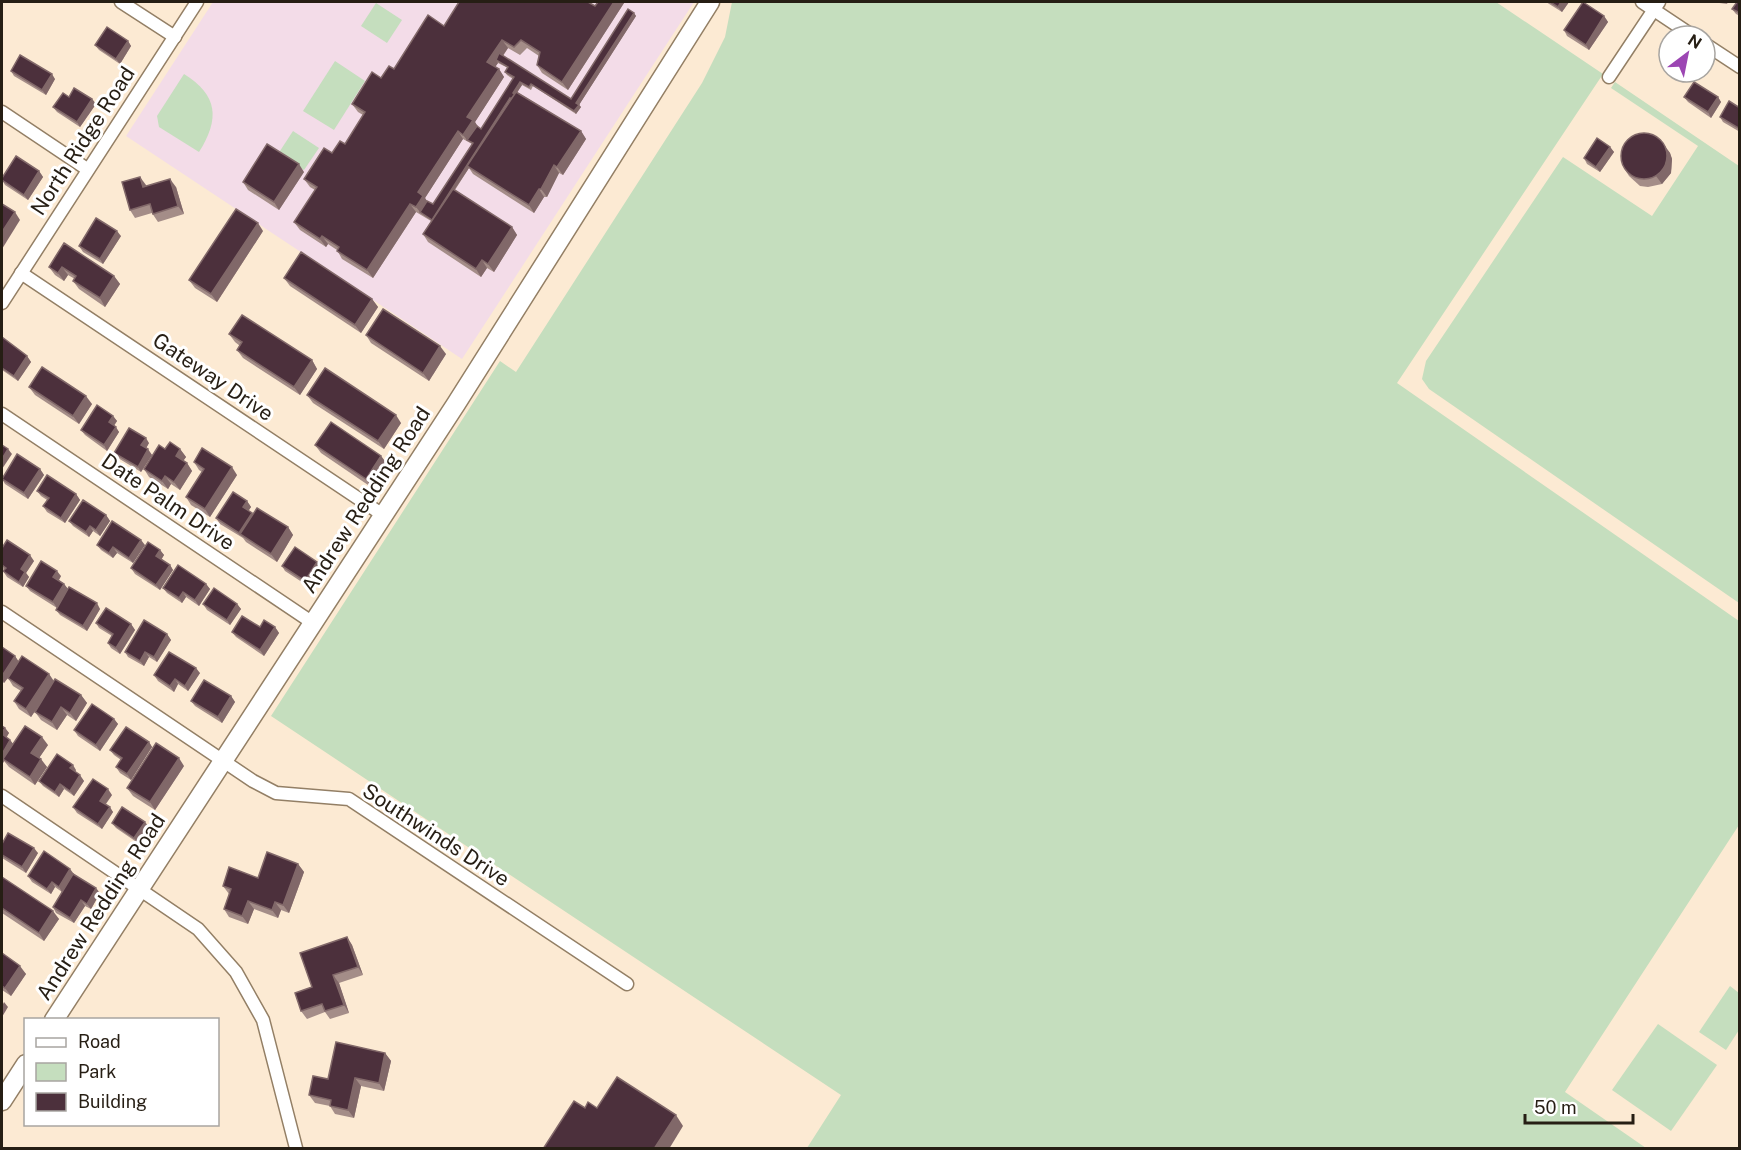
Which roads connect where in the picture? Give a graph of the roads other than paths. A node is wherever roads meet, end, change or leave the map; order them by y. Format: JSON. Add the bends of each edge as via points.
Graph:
{"nodes":[{"id":1,"x":121,"y":2,"type":"edge"},
{"id":2,"x":197,"y":2,"type":"edge"},
{"id":3,"x":710,"y":2,"type":"edge"},
{"id":4,"x":1642,"y":2,"type":"edge"},
{"id":5,"x":1656,"y":5,"type":"edge"},
{"id":6,"x":1679,"y":24,"type":"edge"},
{"id":7,"x":175,"y":37,"type":"junction"},
{"id":8,"x":1717,"y":52,"type":"edge"},
{"id":9,"x":1740,"y":67,"type":"edge"},
{"id":10,"x":1609,"y":77,"type":"dead end"},
{"id":11,"x":2,"y":112,"type":"edge"},
{"id":12,"x":87,"y":170,"type":"junction"},
{"id":13,"x":21,"y":273,"type":"junction"},
{"id":14,"x":2,"y":303,"type":"edge"},
{"id":15,"x":2,"y":414,"type":"edge"},
{"id":16,"x":383,"y":515,"type":"junction"},
{"id":17,"x":2,"y":612,"type":"edge"},
{"id":18,"x":313,"y":623,"type":"junction"},
{"id":19,"x":223,"y":761,"type":"junction"},
{"id":20,"x":2,"y":796,"type":"edge"},
{"id":21,"x":139,"y":889,"type":"junction"},
{"id":22,"x":627,"y":984,"type":"dead end"},
{"id":23,"x":55,"y":1018,"type":"edge"},
{"id":24,"x":24,"y":1067,"type":"edge"},
{"id":25,"x":2,"y":1101,"type":"edge"},
{"id":26,"x":296,"y":1149,"type":"edge"}],
"edges":[{"from":1,"to":7,"type":"street"},
{"from":2,"to":7,"type":"street","name":"North Ridge Road"},
{"from":3,"to":16,"type":"street","name":"Andrew Redding Road"},
{"from":4,"to":5,"type":"street"},
{"from":5,"to":6,"type":"street"},
{"from":5,"to":10,"type":"street"},
{"from":7,"to":12,"type":"street","name":"North Ridge Road"},
{"from":8,"to":9,"type":"street"},
{"from":11,"to":12,"type":"street"},
{"from":12,"to":13,"type":"street","name":"North Ridge Road"},
{"from":13,"to":14,"type":"street","name":"North Ridge Road"},
{"from":13,"to":16,"type":"street","name":"Gateway Drive"},
{"from":15,"to":18,"type":"street","name":"Date Palm Drive"},
{"from":16,"to":18,"type":"street","name":"Andrew Redding Road"},
{"from":17,"to":19,"type":"street","name":"Southwinds Drive"},
{"from":18,"to":19,"type":"street","name":"Andrew Redding Road"},
{"from":19,"to":21,"type":"street","name":"Andrew Redding Road"},
{"from":19,"to":22,"type":"street","name":"Southwinds Drive","via":[[276,793],[349,799]]},
{"from":20,"to":21,"type":"street"},
{"from":21,"to":23,"type":"street","name":"Andrew Redding Road"},
{"from":21,"to":26,"type":"street","via":[[198,929],[216,946],[248,990],[263,1020]]},
{"from":24,"to":25,"type":"street"}]}
